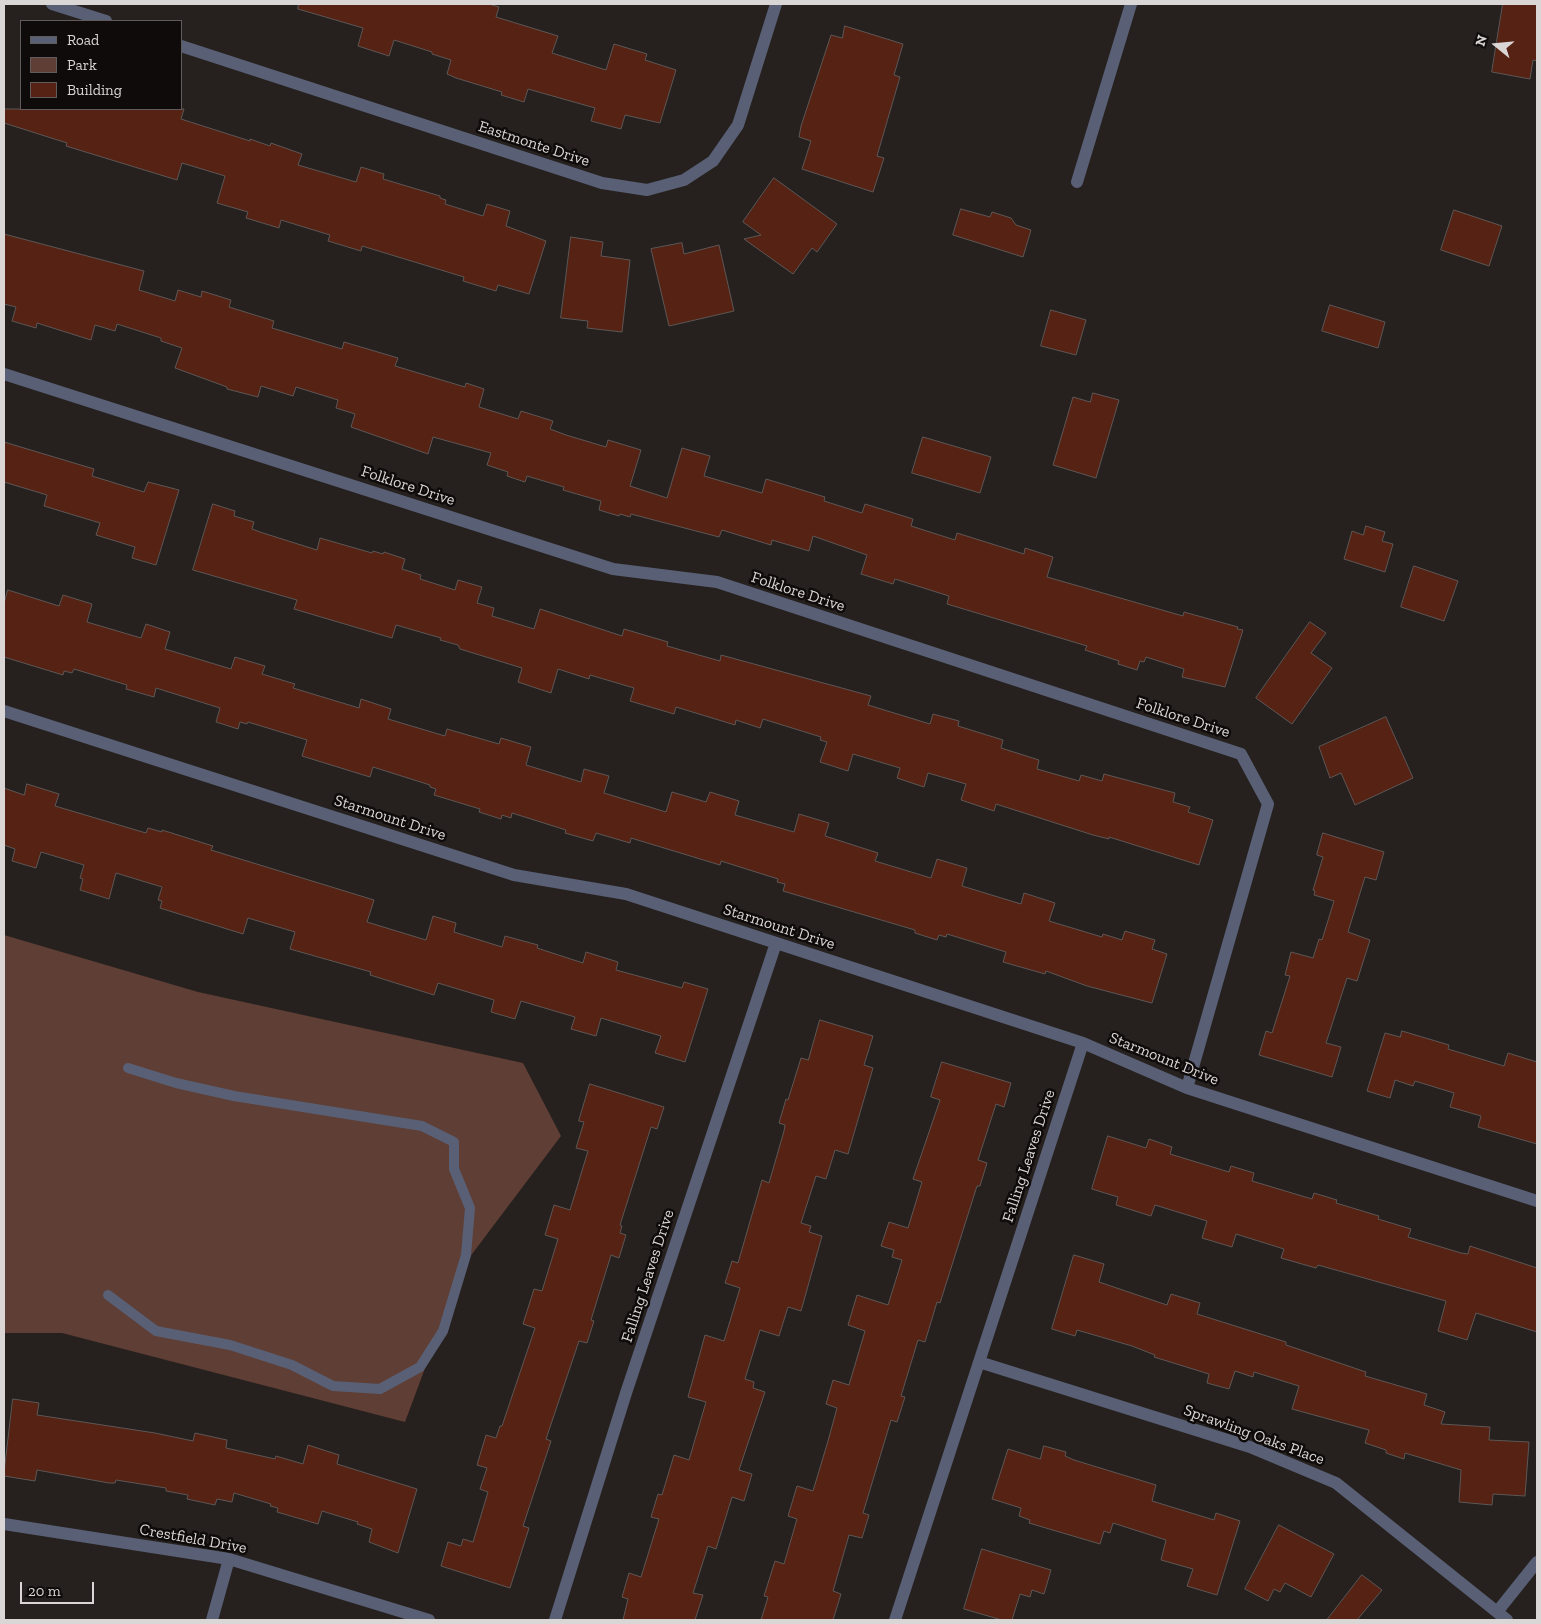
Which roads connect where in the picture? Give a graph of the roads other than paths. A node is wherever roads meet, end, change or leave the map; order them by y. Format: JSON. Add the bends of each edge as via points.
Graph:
{"nodes":[{"id":1,"x":52,"y":4,"type":"edge"},
{"id":2,"x":776,"y":4,"type":"edge"},
{"id":3,"x":1131,"y":4,"type":"edge"},
{"id":4,"x":103,"y":20,"type":"edge"},
{"id":5,"x":182,"y":46,"type":"edge"},
{"id":6,"x":1077,"y":182,"type":"dead end"},
{"id":7,"x":4,"y":374,"type":"edge"},
{"id":8,"x":4,"y":711,"type":"edge"},
{"id":9,"x":776,"y":943,"type":"junction"},
{"id":10,"x":1083,"y":1044,"type":"junction"},
{"id":11,"x":128,"y":1068,"type":"dead end"},
{"id":12,"x":1187,"y":1088,"type":"junction"},
{"id":13,"x":1537,"y":1200,"type":"edge"},
{"id":14,"x":108,"y":1295,"type":"dead end"},
{"id":15,"x":979,"y":1362,"type":"junction"},
{"id":16,"x":4,"y":1524,"type":"edge"},
{"id":17,"x":230,"y":1559,"type":"junction"},
{"id":18,"x":1537,"y":1562,"type":"edge"},
{"id":19,"x":1497,"y":1612,"type":"junction"},
{"id":20,"x":212,"y":1620,"type":"edge"},
{"id":21,"x":430,"y":1620,"type":"edge"},
{"id":22,"x":554,"y":1620,"type":"edge"},
{"id":23,"x":895,"y":1620,"type":"edge"},
{"id":24,"x":1507,"y":1620,"type":"edge"}],
"edges":[{"from":1,"to":4,"type":"street"},
{"from":2,"to":5,"type":"street","name":"Eastmonte Drive","via":[[738,125],[712,161],[684,180],[647,190],[602,183]]},
{"from":3,"to":6,"type":"street"},
{"from":7,"to":12,"type":"street","name":"Folklore Drive","via":[[613,569],[717,582],[1241,754],[1268,804]]},
{"from":8,"to":9,"type":"street","name":"Starmount Drive","via":[[514,875],[626,894]]},
{"from":9,"to":10,"type":"street","name":"Starmount Drive"},
{"from":9,"to":22,"type":"street","name":"Falling Leaves Drive"},
{"from":10,"to":12,"type":"street","name":"Starmount Drive"},
{"from":10,"to":15,"type":"street","name":"Falling Leaves Drive"},
{"from":11,"to":14,"type":"lane","via":[[234,1096],[422,1126],[454,1142],[454,1170],[470,1208],[466,1255],[443,1330],[420,1368],[380,1389],[334,1386],[292,1365],[230,1345],[156,1332]]},
{"from":12,"to":13,"type":"street","name":"Starmount Drive"},
{"from":15,"to":19,"type":"street","name":"Sprawling Oaks Place","via":[[1250,1447],[1336,1483]]},
{"from":15,"to":23,"type":"street","name":"Falling Leaves Drive"},
{"from":16,"to":17,"type":"street","name":"Crestfield Drive"},
{"from":17,"to":20,"type":"street"},
{"from":17,"to":21,"type":"street","name":"Crestfield Drive"},
{"from":18,"to":19,"type":"street"},
{"from":19,"to":24,"type":"street","name":"Sprawling Oaks Place"}]}
